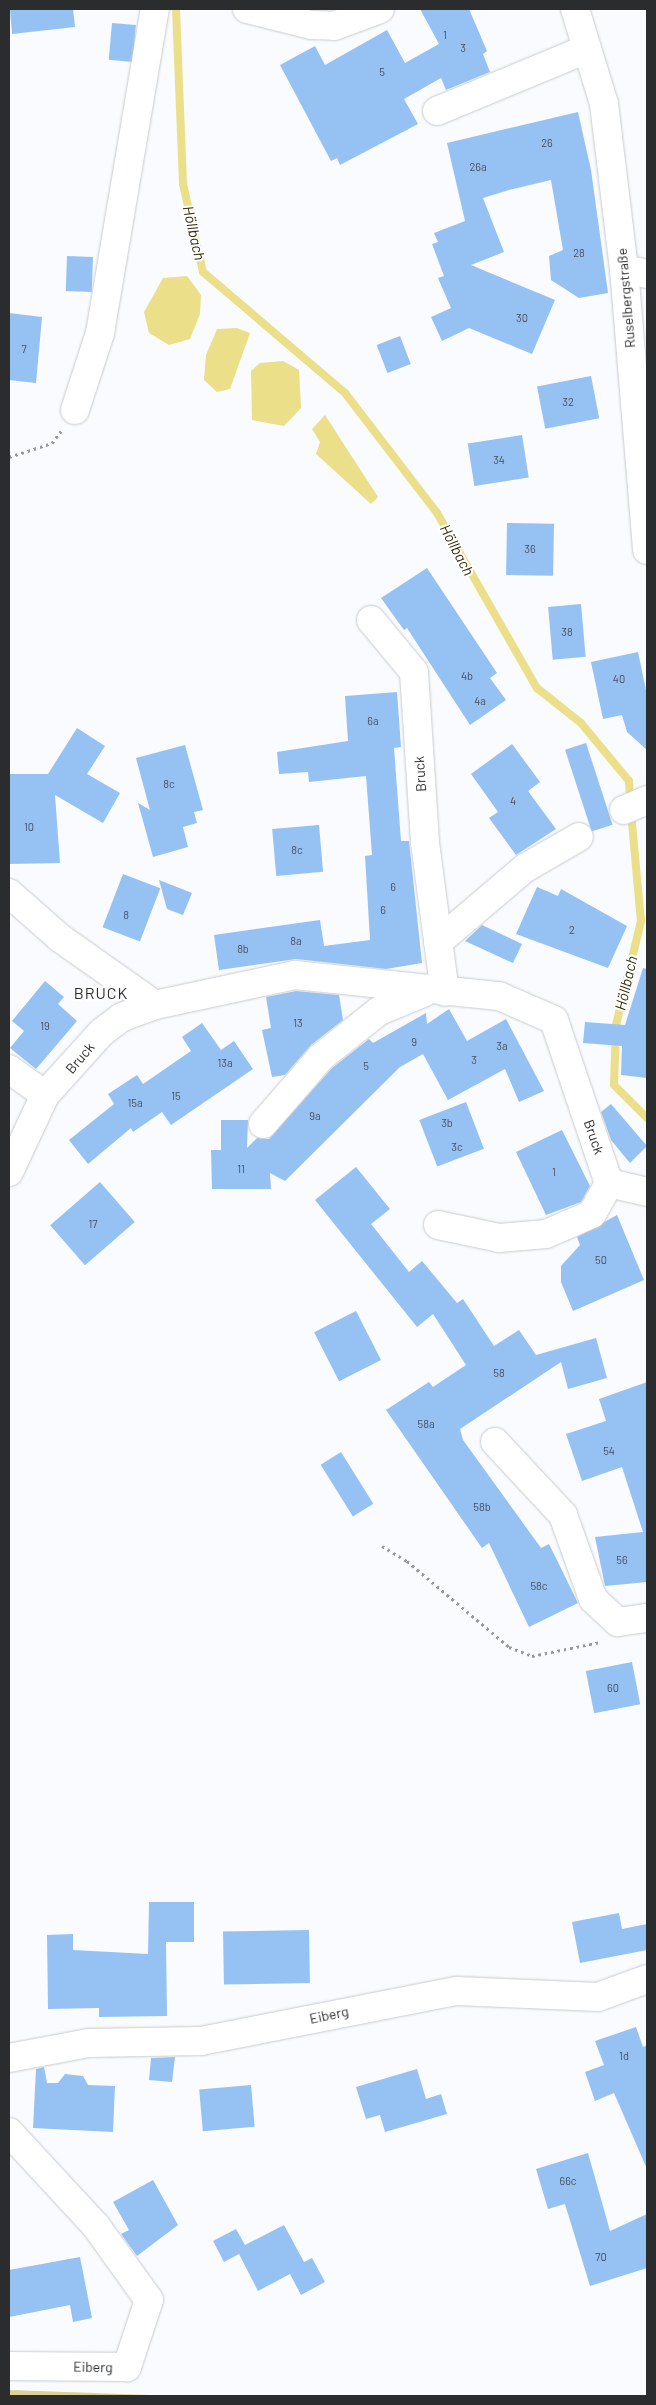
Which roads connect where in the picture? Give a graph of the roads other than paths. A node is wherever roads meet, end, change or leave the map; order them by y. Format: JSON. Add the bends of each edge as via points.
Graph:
{"nodes":[{"id":1,"x":155,"y":9,"type":"edge"},
{"id":2,"x":247,"y":9,"type":"edge"},
{"id":3,"x":380,"y":9,"type":"edge"},
{"id":4,"x":575,"y":9,"type":"edge"},
{"id":5,"x":587,"y":49,"type":"junction"},
{"id":6,"x":437,"y":111,"type":"dead end"},
{"id":7,"x":636,"y":271,"type":"edge"},
{"id":8,"x":76,"y":410,"type":"road end"},
{"id":9,"x":647,"y":550,"type":"edge"},
{"id":10,"x":371,"y":620,"type":"dead end"},
{"id":11,"x":579,"y":837,"type":"dead end"},
{"id":12,"x":9,"y":893,"type":"edge"},
{"id":13,"x":438,"y":942,"type":"junction"},
{"id":14,"x":436,"y":992,"type":"junction"},
{"id":15,"x":155,"y":1005,"type":"junction"},
{"id":16,"x":9,"y":1069,"type":"edge"},
{"id":17,"x":45,"y":1095,"type":"junction"},
{"id":18,"x":263,"y":1124,"type":"dead end"},
{"id":19,"x":9,"y":1172,"type":"edge"},
{"id":20,"x":609,"y":1183,"type":"junction"},
{"id":21,"x":647,"y":1192,"type":"edge"},
{"id":22,"x":438,"y":1226,"type":"dead end"},
{"id":23,"x":495,"y":1442,"type":"dead end"},
{"id":24,"x":647,"y":1618,"type":"edge"},
{"id":25,"x":647,"y":1979,"type":"edge"},
{"id":26,"x":9,"y":2058,"type":"edge"},
{"id":27,"x":9,"y":2132,"type":"edge"},
{"id":28,"x":9,"y":2366,"type":"edge"}],
"edges":[{"from":1,"to":8,"type":"street","via":[[100,332]]},
{"from":2,"to":3,"type":"street","via":[[310,25],[334,26]]},
{"from":4,"to":5,"type":"street","name":"Ruselbergstraße"},
{"from":5,"to":6,"type":"street"},
{"from":5,"to":7,"type":"street","name":"Ruselbergstraße","via":[[604,104]]},
{"from":7,"to":9,"type":"street","name":"Ruselbergstraße"},
{"from":10,"to":13,"type":"street","name":"Bruck","via":[[414,672],[425,842]]},
{"from":11,"to":13,"type":"street","via":[[525,868]]},
{"from":12,"to":15,"type":"street","via":[[60,938]]},
{"from":13,"to":14,"type":"street","name":"Bruck"},
{"from":14,"to":15,"type":"street","name":"Bruck","via":[[295,976]]},
{"from":14,"to":18,"type":"street","name":"Bruck","via":[[378,1011],[321,1057]]},
{"from":14,"to":20,"type":"street","name":"Bruck","via":[[499,996],[554,1020]]},
{"from":15,"to":17,"type":"street","name":"Bruck","via":[[122,1016],[102,1032]]},
{"from":16,"to":17,"type":"street"},
{"from":17,"to":19,"type":"street","name":"Bruck"},
{"from":20,"to":21,"type":"street"},
{"from":20,"to":22,"type":"street","via":[[592,1214],[546,1234],[499,1238]]},
{"from":23,"to":24,"type":"street","via":[[563,1515],[593,1598],[618,1622]]},
{"from":25,"to":26,"type":"street","name":"Eiberg","via":[[598,1998],[457,1991],[201,2041],[89,2043]]},
{"from":27,"to":28,"type":"street","name":"Eiberg","via":[[96,2226],[149,2300],[127,2368]]}]}
